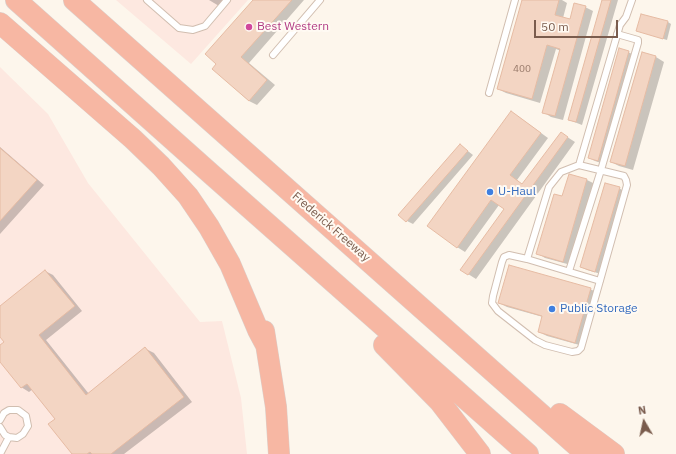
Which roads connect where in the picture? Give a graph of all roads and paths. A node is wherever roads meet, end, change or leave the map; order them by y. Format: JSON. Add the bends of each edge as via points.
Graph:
{"nodes":[{"id":1,"x":16,"y":0,"type":"edge"},
{"id":2,"x":74,"y":0,"type":"edge"},
{"id":3,"x":147,"y":0,"type":"edge"},
{"id":4,"x":227,"y":0,"type":"edge"},
{"id":5,"x":320,"y":0,"type":"edge"},
{"id":6,"x":515,"y":0,"type":"edge"},
{"id":7,"x":632,"y":0,"type":"edge"},
{"id":8,"x":0,"y":23,"type":"edge"},
{"id":9,"x":617,"y":34,"type":"junction"},
{"id":10,"x":273,"y":55,"type":"dead end"},
{"id":11,"x":120,"y":91,"type":"junction"},
{"id":12,"x":489,"y":93,"type":"dead end"},
{"id":13,"x":579,"y":164,"type":"junction"},
{"id":14,"x":601,"y":170,"type":"junction"},
{"id":15,"x":210,"y":173,"type":"junction"},
{"id":16,"x":527,"y":259,"type":"junction"},
{"id":17,"x":569,"y":271,"type":"junction"},
{"id":18,"x":600,"y":281,"type":"junction"},
{"id":19,"x":455,"y":336,"type":"junction"},
{"id":20,"x":266,"y":345,"type":"junction"},
{"id":21,"x":0,"y":420,"type":"edge"},
{"id":22,"x":0,"y":427,"type":"edge"},
{"id":23,"x":9,"y":437,"type":"junction"},
{"id":24,"x":0,"y":454,"type":"edge"},
{"id":25,"x":279,"y":454,"type":"edge"},
{"id":26,"x":480,"y":454,"type":"edge"},
{"id":27,"x":528,"y":454,"type":"edge"},
{"id":28,"x":586,"y":454,"type":"edge"},
{"id":29,"x":614,"y":454,"type":"edge"}],
"edges":[{"from":1,"to":11,"type":"highway"},
{"from":2,"to":19,"type":"highway","name":"Frederick Freeway"},
{"from":3,"to":4,"type":"lane","via":[[179,28],[193,30],[205,26]]},
{"from":5,"to":10,"type":"lane"},
{"from":6,"to":12,"type":"lane"},
{"from":7,"to":9,"type":"lane"},
{"from":8,"to":20,"type":"highway","via":[[133,139],[188,196],[230,264]]},
{"from":9,"to":13,"type":"lane"},
{"from":9,"to":14,"type":"lane","via":[[638,40],[638,43]]},
{"from":11,"to":15,"type":"highway"},
{"from":11,"to":20,"type":"highway","via":[[137,123],[195,190],[217,224],[253,301]]},
{"from":13,"to":14,"type":"lane"},
{"from":13,"to":16,"type":"lane","via":[[561,172],[550,187]]},
{"from":14,"to":17,"type":"lane"},
{"from":14,"to":18,"type":"lane","via":[[624,176],[627,185]]},
{"from":15,"to":26,"type":"highway","via":[[411,371],[440,402]]},
{"from":15,"to":27,"type":"highway"},
{"from":16,"to":17,"type":"lane"},
{"from":16,"to":18,"type":"lane","via":[[509,255],[504,257],[492,303],[510,321],[545,345],[572,352],[581,348]]},
{"from":17,"to":18,"type":"lane"},
{"from":19,"to":28,"type":"highway","name":"Frederick Freeway"},
{"from":19,"to":29,"type":"highway"},
{"from":20,"to":25,"type":"highway","via":[[276,407]]},
{"from":21,"to":23,"type":"lane","via":[[4,412],[14,409],[26,416],[28,426],[23,434],[17,438]]},
{"from":22,"to":23,"type":"lane"},
{"from":23,"to":24,"type":"lane"}]}
